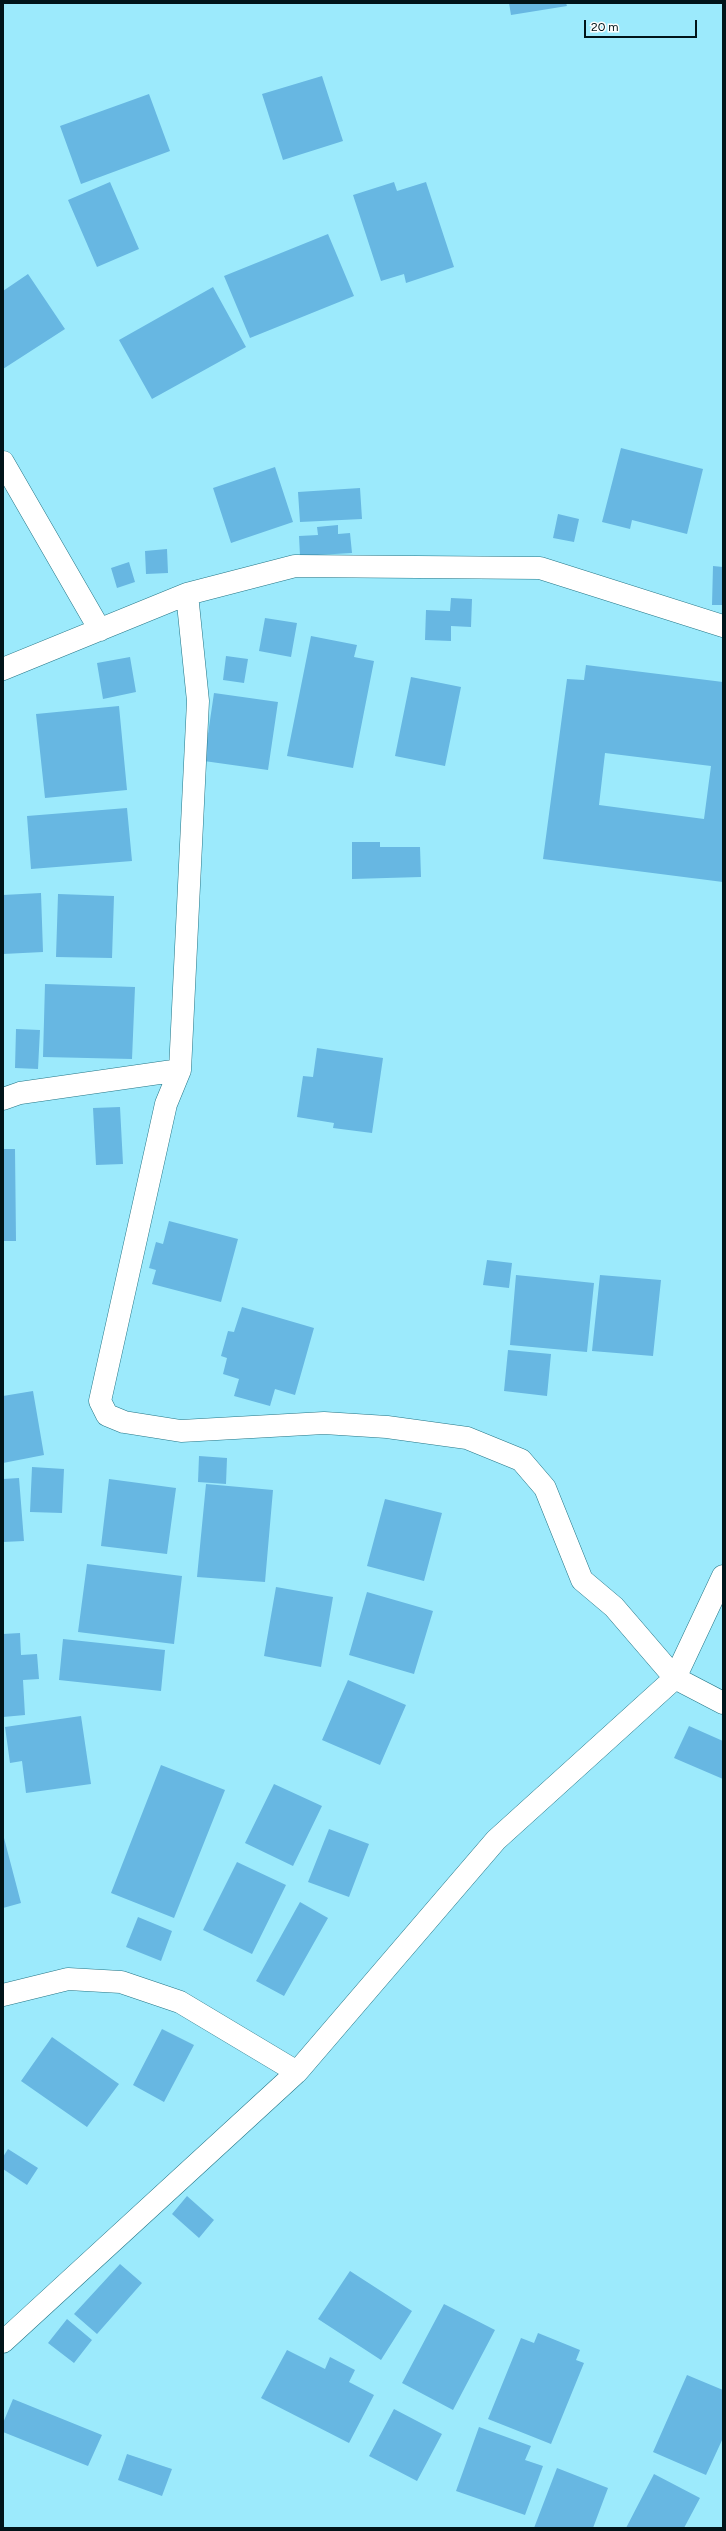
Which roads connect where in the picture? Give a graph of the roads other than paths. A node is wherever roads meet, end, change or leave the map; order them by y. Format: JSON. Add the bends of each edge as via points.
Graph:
{"nodes":[{"id":1,"x":3,"y":462,"type":"edge"},
{"id":2,"x":188,"y":594,"type":"junction"},
{"id":3,"x":723,"y":626,"type":"edge"},
{"id":4,"x":100,"y":630,"type":"junction"},
{"id":5,"x":3,"y":669,"type":"edge"},
{"id":6,"x":180,"y":1070,"type":"junction"},
{"id":7,"x":3,"y":1099,"type":"edge"},
{"id":8,"x":723,"y":1576,"type":"edge"},
{"id":9,"x":675,"y":1678,"type":"junction"},
{"id":10,"x":723,"y":1703,"type":"edge"},
{"id":11,"x":3,"y":1995,"type":"edge"},
{"id":12,"x":296,"y":2072,"type":"junction"},
{"id":13,"x":3,"y":2342,"type":"edge"}],
"edges":[{"from":1,"to":4,"type":"street"},
{"from":2,"to":3,"type":"street","via":[[295,566],[540,568]]},
{"from":2,"to":4,"type":"street"},
{"from":2,"to":6,"type":"street","via":[[198,700]]},
{"from":4,"to":5,"type":"street"},
{"from":6,"to":7,"type":"street","via":[[20,1093]]},
{"from":6,"to":9,"type":"street","via":[[166,1104],[100,1401],[107,1415],[124,1422],[181,1431],[324,1423],[387,1426],[467,1438],[522,1460],[545,1488],[582,1580],[614,1607]]},
{"from":8,"to":9,"type":"street"},
{"from":9,"to":10,"type":"street"},
{"from":9,"to":12,"type":"street","via":[[496,1840]]},
{"from":11,"to":12,"type":"street","via":[[68,1979],[121,1982],[180,2002]]},
{"from":12,"to":13,"type":"street"}]}
